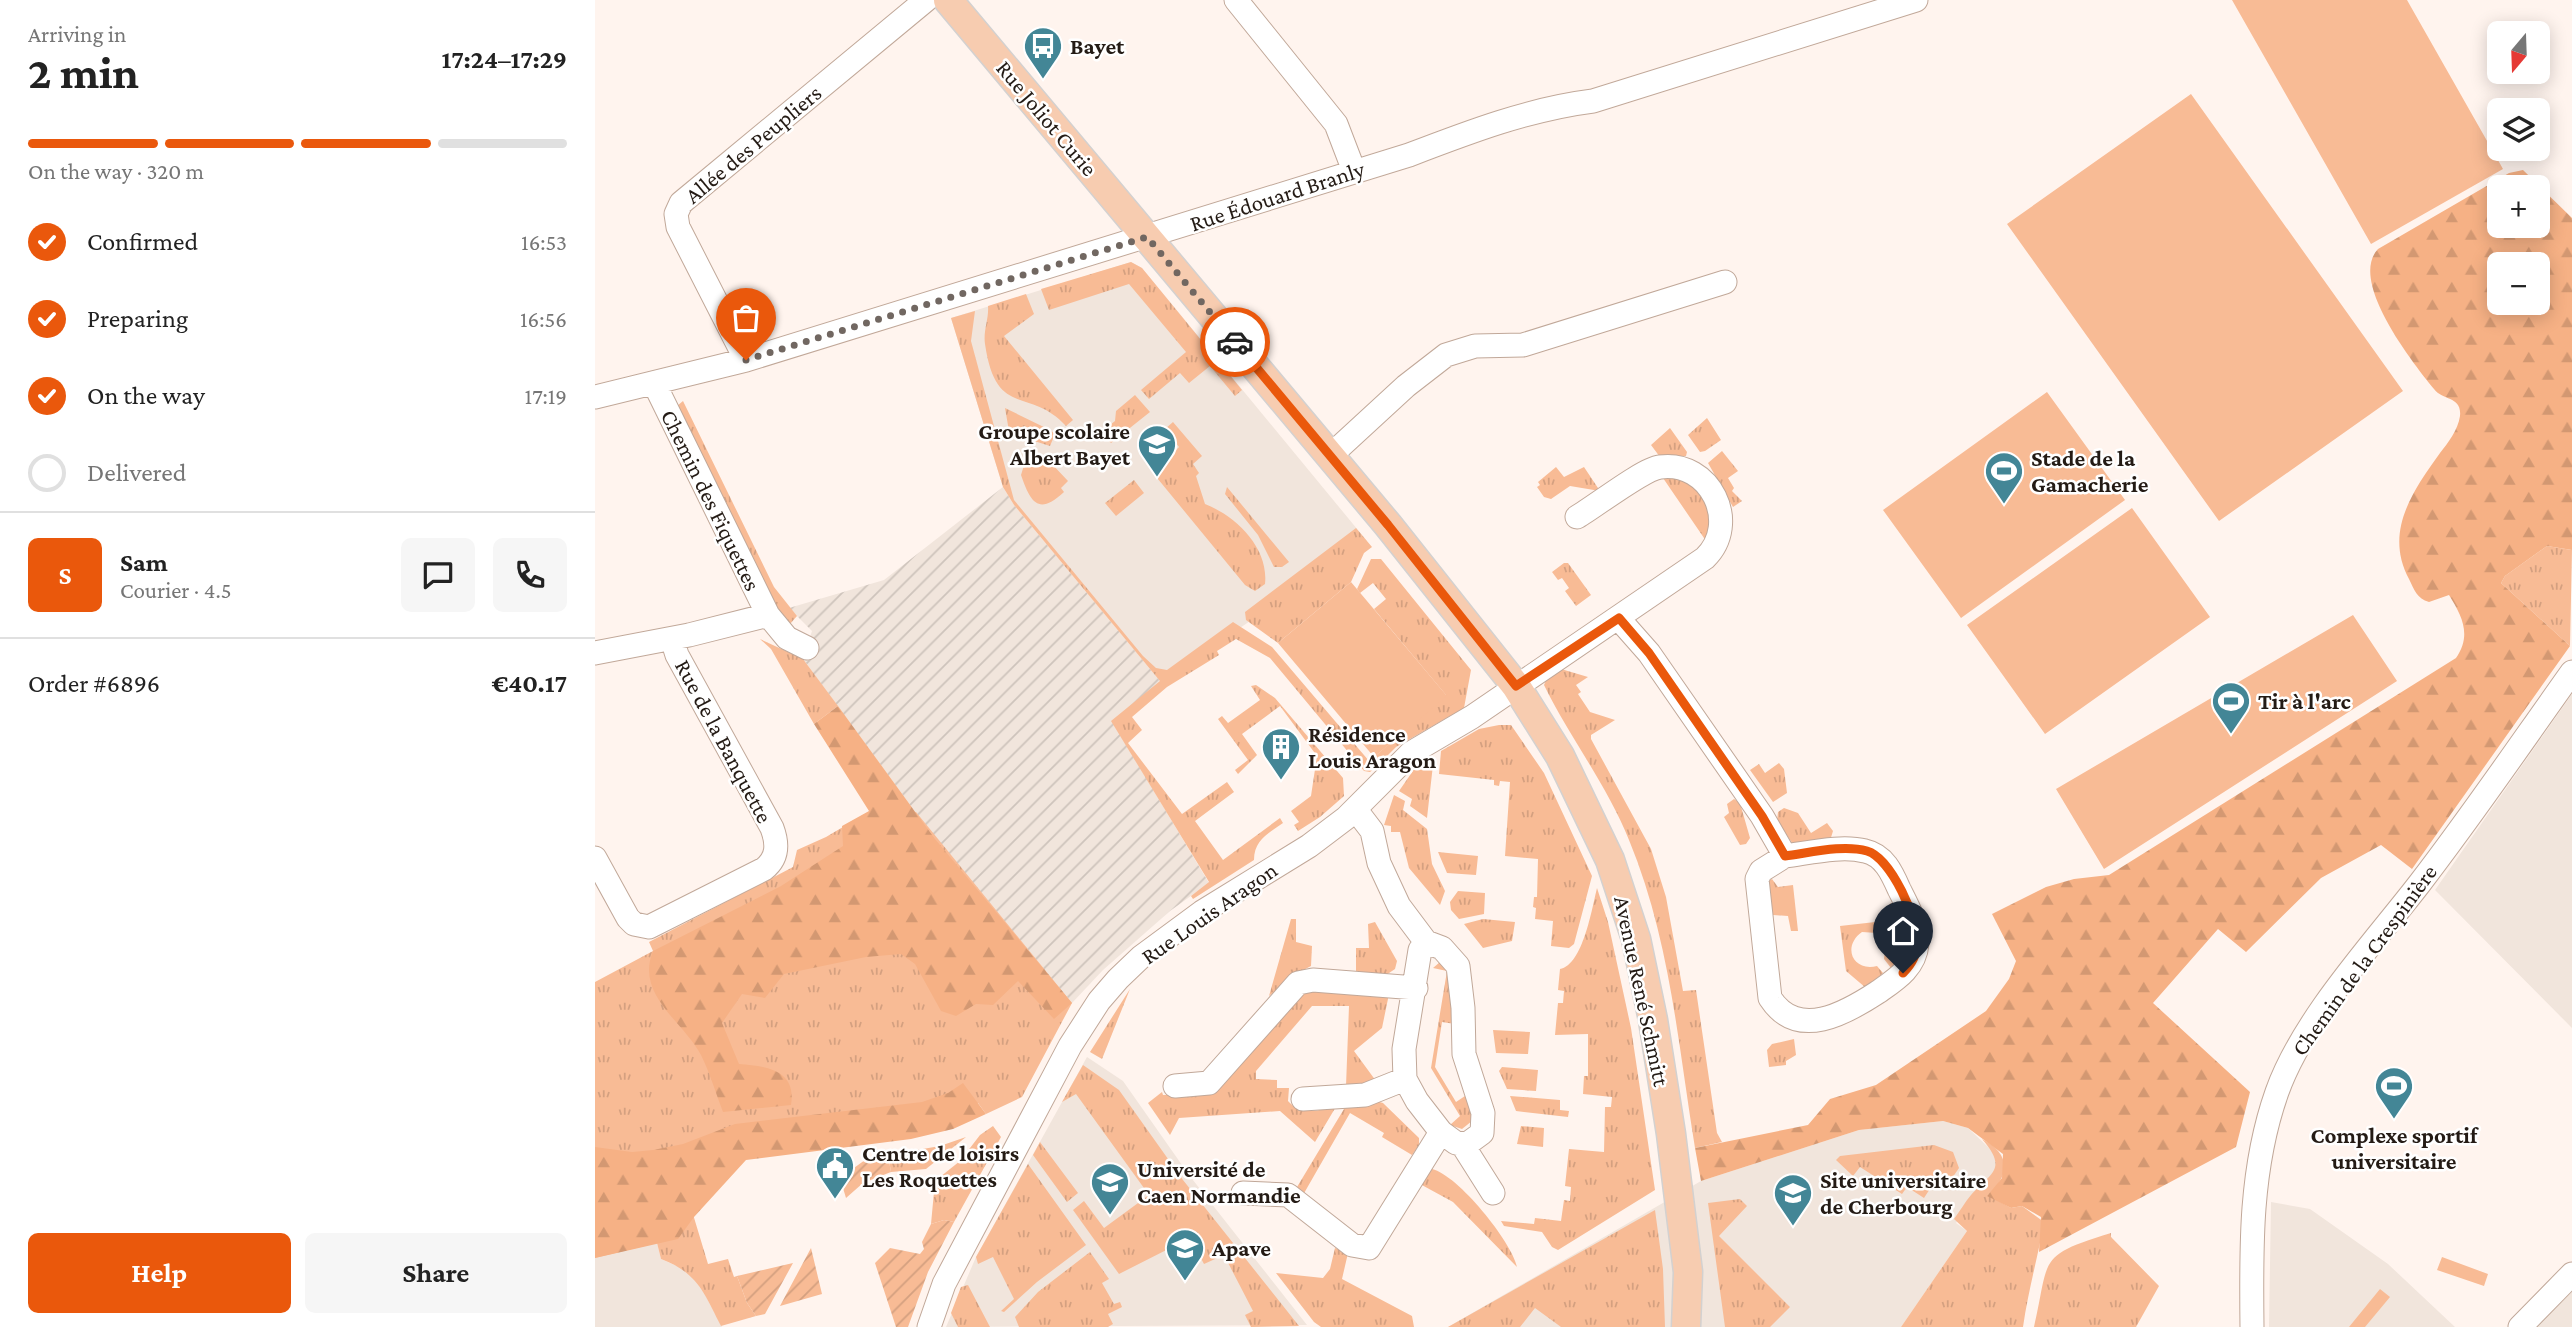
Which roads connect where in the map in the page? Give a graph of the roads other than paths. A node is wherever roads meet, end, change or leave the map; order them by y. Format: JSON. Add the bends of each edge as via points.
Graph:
{"nodes":[{"id":1,"x":926,"y":0,"type":"edge"},
{"id":2,"x":948,"y":0,"type":"edge"},
{"id":3,"x":1236,"y":0,"type":"edge"},
{"id":4,"x":1916,"y":0,"type":"edge"},
{"id":5,"x":1354,"y":171,"type":"junction"},
{"id":6,"x":1147,"y":237,"type":"junction"},
{"id":7,"x":1725,"y":282,"type":"dead end"},
{"id":8,"x":746,"y":360,"type":"junction"},
{"id":9,"x":655,"y":384,"type":"junction"},
{"id":10,"x":595,"y":397,"type":"edge"},
{"id":11,"x":1331,"y":455,"type":"junction"},
{"id":12,"x":1577,"y":517,"type":"dead end"},
{"id":13,"x":768,"y":615,"type":"junction"},
{"id":14,"x":1619,"y":618,"type":"junction"},
{"id":15,"x":672,"y":639,"type":"junction"},
{"id":16,"x":807,"y":648,"type":"dead end"},
{"id":17,"x":595,"y":653,"type":"edge"},
{"id":18,"x":2572,"y":672,"type":"edge"},
{"id":19,"x":1516,"y":686,"type":"junction"},
{"id":20,"x":1356,"y":810,"type":"junction"},
{"id":21,"x":1785,"y":856,"type":"junction"},
{"id":22,"x":595,"y":858,"type":"edge"},
{"id":23,"x":1426,"y":942,"type":"junction"},
{"id":24,"x":1416,"y":988,"type":"junction"},
{"id":25,"x":1405,"y":1079,"type":"junction"},
{"id":26,"x":1175,"y":1086,"type":"dead end"},
{"id":27,"x":1303,"y":1099,"type":"dead end"},
{"id":28,"x":1441,"y":1132,"type":"junction"},
{"id":29,"x":1462,"y":1144,"type":"junction"},
{"id":30,"x":1493,"y":1192,"type":"dead end"},
{"id":31,"x":1243,"y":1193,"type":"dead end"},
{"id":32,"x":1688,"y":1272,"type":"junction"},
{"id":33,"x":2572,"y":1274,"type":"edge"},
{"id":34,"x":929,"y":1327,"type":"edge"},
{"id":35,"x":1686,"y":1327,"type":"edge"},
{"id":36,"x":1705,"y":1327,"type":"edge"},
{"id":37,"x":2252,"y":1327,"type":"edge"},
{"id":38,"x":2520,"y":1327,"type":"edge"}],
"edges":[{"from":1,"to":8,"type":"street","name":"Allée des Peupliers","via":[[677,210],[678,227]]},
{"from":2,"to":6,"type":"main road","name":"Rue Joliot Curie"},
{"from":3,"to":5,"type":"street","via":[[1336,124]]},
{"from":4,"to":5,"type":"street","name":"Rue Édouard Branly","via":[[1593,101],[1520,116]]},
{"from":5,"to":6,"type":"street","name":"Rue Édouard Branly"},
{"from":6,"to":8,"type":"street","name":"Rue Édouard Branly"},
{"from":6,"to":11,"type":"main road","name":"Avenue René Schmitt"},
{"from":7,"to":11,"type":"street","via":[[1523,345],[1475,346],[1447,355]]},
{"from":8,"to":9,"type":"street","name":"Rue Édouard Branly"},
{"from":9,"to":10,"type":"street","name":"Rue Édouard Branly"},
{"from":9,"to":13,"type":"street","name":"Chemin des Fiquettes"},
{"from":11,"to":19,"type":"main road","name":"Avenue René Schmitt"},
{"from":12,"to":14,"type":"street","name":"Rue Louis Aragon","via":[[1660,467],[1700,478],[1720,504],[1720,531],[1710,552]]},
{"from":13,"to":15,"type":"street","name":"Rue de la Banquette"},
{"from":13,"to":16,"type":"street","name":"Chemin des Fiquettes","via":[[787,638]]},
{"from":14,"to":19,"type":"street","name":"Rue Louis Aragon"},
{"from":14,"to":21,"type":"street","via":[[1649,653]]},
{"from":15,"to":17,"type":"street","name":"Rue de la Banquette"},
{"from":15,"to":22,"type":"street","name":"Rue de la Banquette","via":[[772,828],[777,852],[764,869],[649,927],[628,919]]},
{"from":18,"to":37,"type":"street","name":"Chemin de la Crespinière","via":[[2343,982],[2289,1063],[2259,1164],[2253,1205]]},
{"from":19,"to":20,"type":"street","name":"Rue Louis Aragon","via":[[1400,761]]},
{"from":19,"to":32,"type":"main road","name":"Avenue René Schmitt","via":[[1588,809],[1625,902],[1653,1020]]},
{"from":20,"to":23,"type":"street","via":[[1372,831],[1392,893]]},
{"from":20,"to":34,"type":"street","name":"Rue Louis Aragon","via":[[1308,846],[1202,912],[1141,957],[1107,992],[1070,1046],[997,1183],[944,1284]]},
{"from":21,"to":21,"type":"street","via":[[1761,871],[1757,879],[1770,998],[1789,1016],[1822,1020],[1853,1009],[1903,973],[1915,954],[1915,929],[1897,883],[1876,855],[1856,849]]},
{"from":23,"to":24,"type":"street","via":[[1420,950]]},
{"from":23,"to":29,"type":"street","via":[[1449,953],[1459,970],[1464,1054],[1484,1121],[1478,1139]]},
{"from":24,"to":25,"type":"street","via":[[1403,1057]]},
{"from":24,"to":26,"type":"street","via":[[1313,980],[1298,984],[1209,1083]]},
{"from":25,"to":27,"type":"street","via":[[1364,1095]]},
{"from":25,"to":28,"type":"street"},
{"from":28,"to":29,"type":"street"},
{"from":28,"to":31,"type":"street","via":[[1369,1248],[1352,1245],[1288,1195]]},
{"from":29,"to":30,"type":"street"},
{"from":32,"to":35,"type":"main road","name":"Avenue René Schmitt"},
{"from":32,"to":36,"type":"main road","name":"Avenue René Schmitt"},
{"from":33,"to":38,"type":"street"}]}
